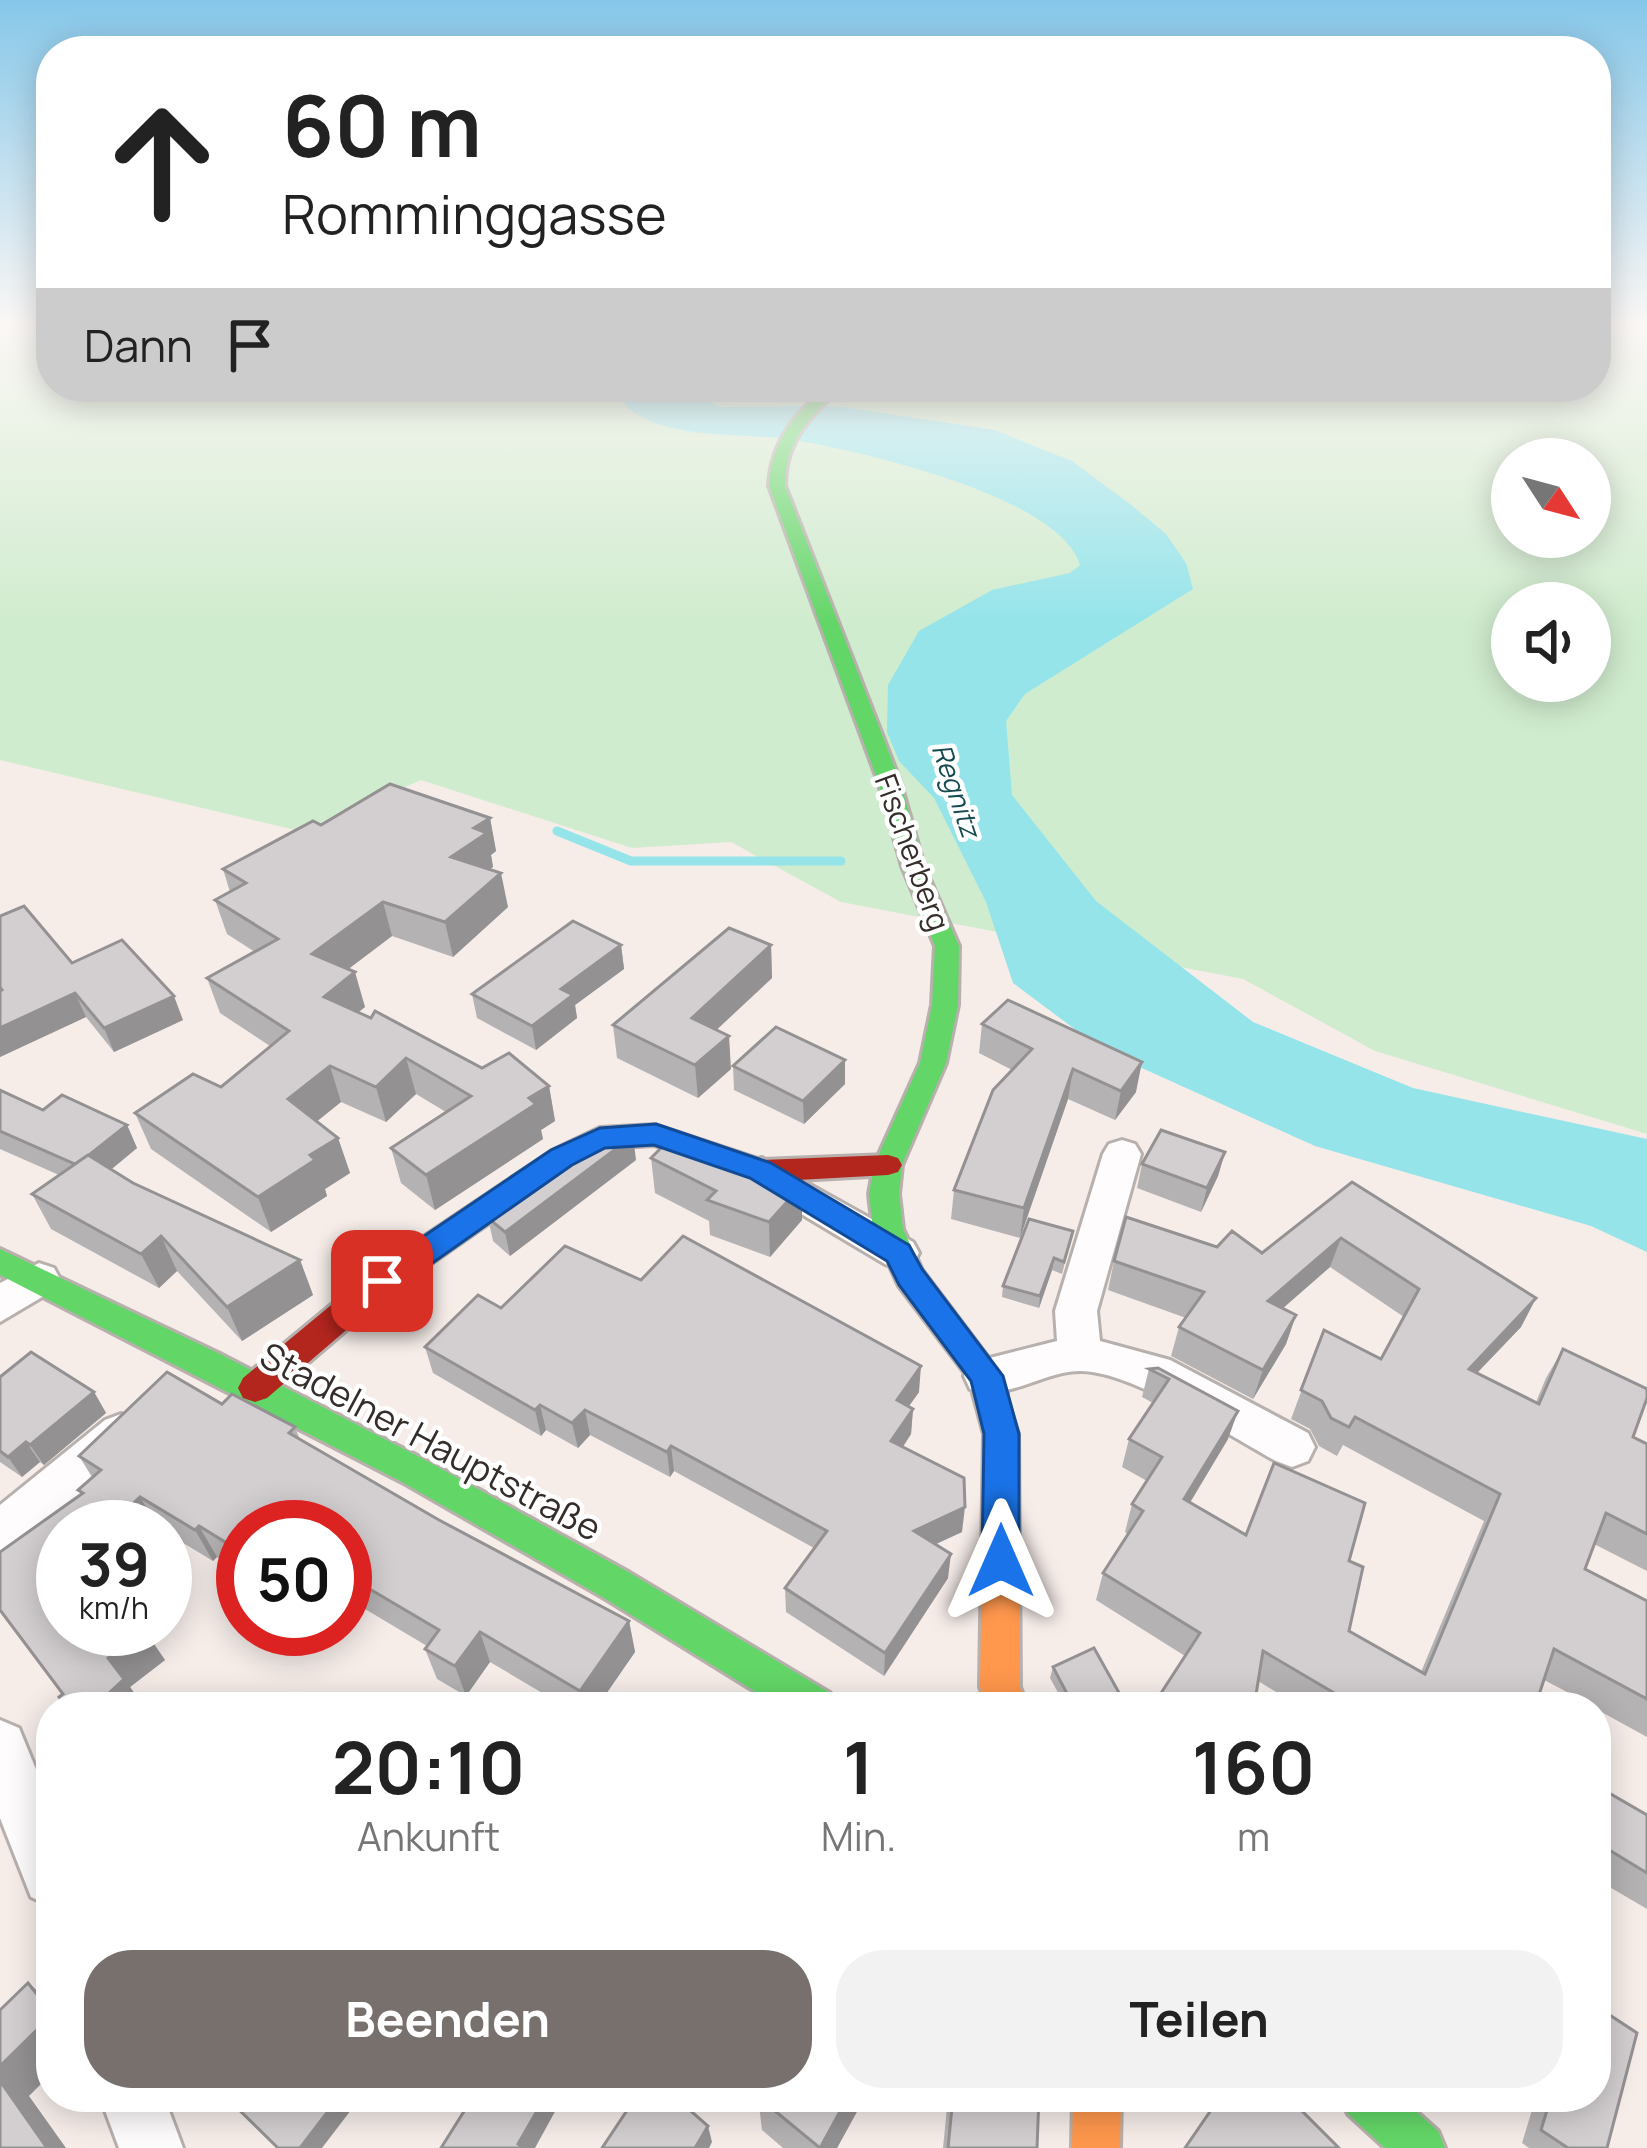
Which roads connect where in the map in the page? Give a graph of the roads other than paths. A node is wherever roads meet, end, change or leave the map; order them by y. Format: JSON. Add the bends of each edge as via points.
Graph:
{"nodes":[{"id":1,"x":800,"y":422,"type":"edge"},
{"id":2,"x":1122,"y":1154,"type":"dead end"},
{"id":3,"x":888,"y":1165,"type":"junction"},
{"id":4,"x":760,"y":1171,"type":"junction"},
{"id":5,"x":898,"y":1253,"type":"junction"},
{"id":6,"x":0,"y":1261,"type":"edge"},
{"id":7,"x":39,"y":1280,"type":"junction"},
{"id":8,"x":0,"y":1304,"type":"edge"},
{"id":9,"x":1080,"y":1353,"type":"junction"},
{"id":10,"x":986,"y":1376,"type":"junction"},
{"id":11,"x":175,"y":1380,"type":"junction"},
{"id":12,"x":256,"y":1388,"type":"junction"},
{"id":13,"x":1292,"y":1448,"type":"dead end"},
{"id":14,"x":0,"y":1534,"type":"edge"},
{"id":15,"x":792,"y":1692,"type":"edge"},
{"id":16,"x":1002,"y":1692,"type":"edge"},
{"id":17,"x":0,"y":1747,"type":"edge"},
{"id":18,"x":36,"y":1839,"type":"edge"},
{"id":19,"x":138,"y":2112,"type":"edge"},
{"id":20,"x":1097,"y":2112,"type":"edge"},
{"id":21,"x":1381,"y":2112,"type":"edge"},
{"id":22,"x":151,"y":2148,"type":"edge"},
{"id":23,"x":1096,"y":2148,"type":"edge"},
{"id":24,"x":1421,"y":2148,"type":"edge"}],
"edges":[{"from":1,"to":3,"type":"main road","name":"Fischerberg","via":[[777,449],[777,486],[947,946],[933,1063]]},
{"from":2,"to":9,"type":"street","via":[[1076,1311]]},
{"from":3,"to":4,"type":"main road"},
{"from":3,"to":5,"type":"main road","name":"Fischerberg","via":[[884,1194]]},
{"from":4,"to":5,"type":"street"},
{"from":4,"to":12,"type":"main road","via":[[656,1135],[600,1138],[382,1281]]},
{"from":5,"to":10,"type":"main road","name":"Fischerberg"},
{"from":6,"to":7,"type":"main road","name":"Stadelner Hauptstraße"},
{"from":7,"to":8,"type":"street"},
{"from":7,"to":11,"type":"main road","name":"Stadelner Hauptstraße"},
{"from":9,"to":10,"type":"street"},
{"from":9,"to":13,"type":"street","via":[[1154,1373]]},
{"from":10,"to":16,"type":"main road","name":"Fischerberg","via":[[1001,1434]]},
{"from":11,"to":12,"type":"main road","name":"Stadelner Hauptstraße"},
{"from":11,"to":14,"type":"street","via":[[106,1449]]},
{"from":12,"to":15,"type":"main road","name":"Stadelner Hauptstraße","via":[[620,1582]]},
{"from":17,"to":18,"type":"street"},
{"from":19,"to":22,"type":"street"},
{"from":20,"to":23,"type":"main road"},
{"from":21,"to":24,"type":"main road"}]}
